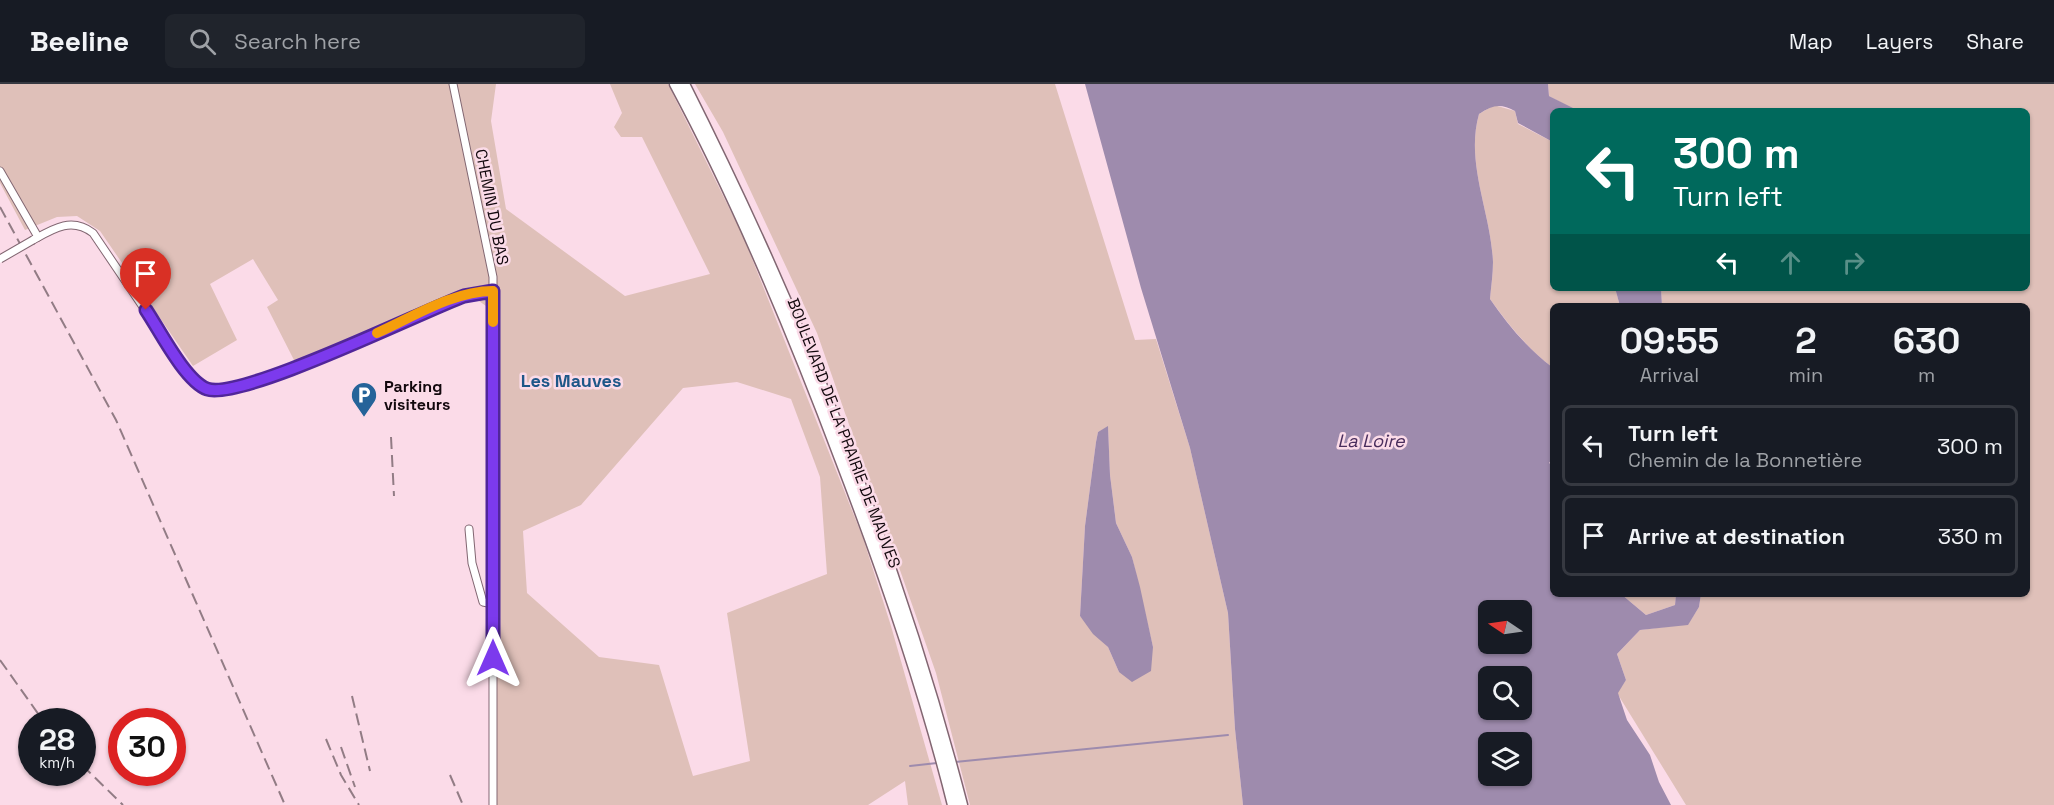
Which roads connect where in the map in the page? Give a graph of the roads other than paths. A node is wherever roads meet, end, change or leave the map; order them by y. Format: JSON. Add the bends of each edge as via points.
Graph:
{"nodes":[{"id":1,"x":453,"y":84,"type":"edge"},
{"id":2,"x":675,"y":84,"type":"edge"},
{"id":3,"x":684,"y":84,"type":"edge"},
{"id":4,"x":0,"y":171,"type":"edge"},
{"id":5,"x":35,"y":238,"type":"junction"},
{"id":6,"x":0,"y":259,"type":"edge"},
{"id":7,"x":493,"y":291,"type":"junction"},
{"id":8,"x":469,"y":529,"type":"dead end"},
{"id":9,"x":493,"y":604,"type":"junction"},
{"id":10,"x":493,"y":805,"type":"edge"},
{"id":11,"x":953,"y":805,"type":"edge"},
{"id":12,"x":962,"y":805,"type":"edge"}],
"edges":[{"from":1,"to":7,"type":"street","name":"CHEMIN DU BAS","via":[[488,247]]},
{"from":2,"to":11,"type":"main road","name":"BOULEVARD DE LA PRAIRIE DE MAUVES","via":[[767,276],[817,396],[912,662]]},
{"from":3,"to":12,"type":"main road","name":"BOULEVARD DE LA PRAIRIE DE MAUVES","via":[[777,277],[857,476],[923,667]]},
{"from":4,"to":5,"type":"street"},
{"from":5,"to":6,"type":"street","bridge":true},
{"from":5,"to":7,"type":"street","via":[[64,225],[74,224],[93,232],[189,375],[201,386],[214,390],[287,371],[474,292]]},
{"from":7,"to":9,"type":"street","name":"CHEMIN DU BAS"},
{"from":8,"to":9,"type":"street","via":[[478,591],[483,602]]},
{"from":9,"to":10,"type":"street","name":"CHEMIN DU BAS"}]}
